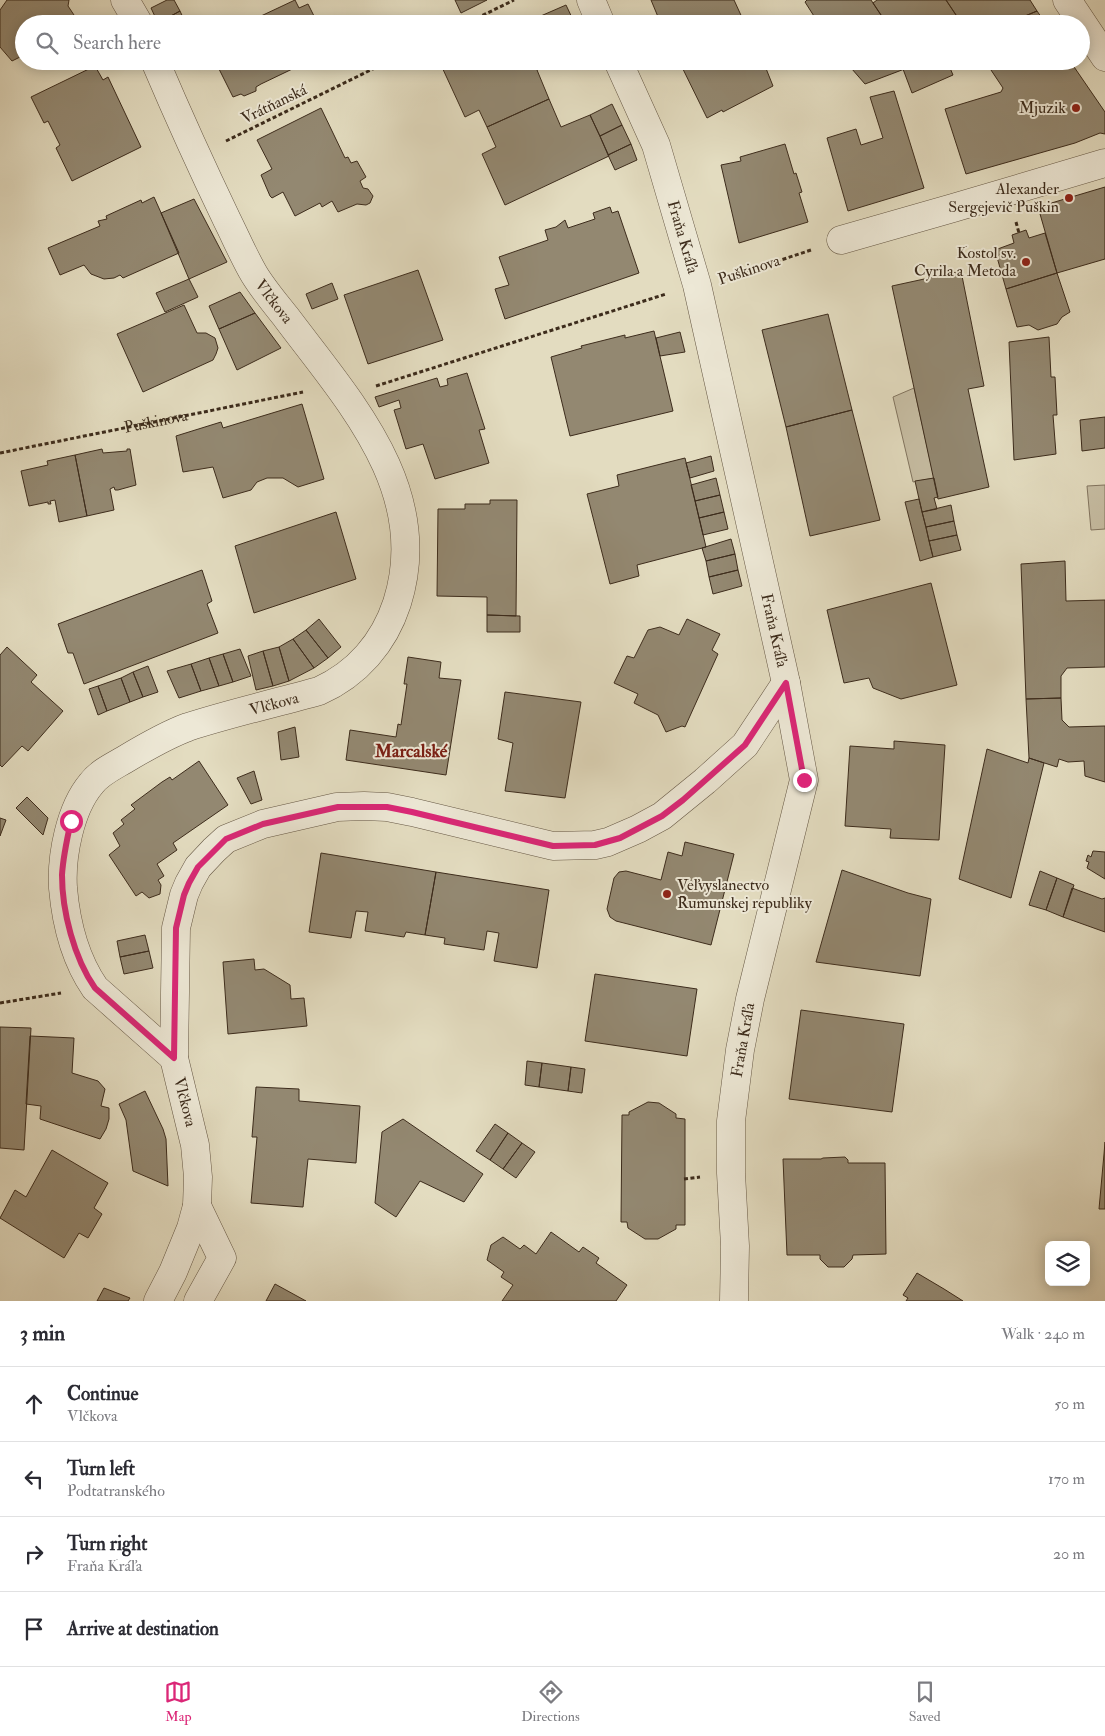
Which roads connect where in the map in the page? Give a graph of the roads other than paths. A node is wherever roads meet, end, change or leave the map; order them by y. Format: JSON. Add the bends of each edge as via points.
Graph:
{"nodes":[{"id":1,"x":124,"y":0,"type":"edge"},
{"id":2,"x":591,"y":0,"type":"edge"},
{"id":3,"x":1067,"y":0,"type":"edge"},
{"id":4,"x":133,"y":15,"type":"edge"},
{"id":5,"x":597,"y":15,"type":"edge"},
{"id":6,"x":1077,"y":15,"type":"edge"},
{"id":7,"x":1090,"y":34,"type":"edge"},
{"id":8,"x":1105,"y":57,"type":"edge"},
{"id":9,"x":159,"y":70,"type":"edge"},
{"id":10,"x":622,"y":70,"type":"edge"},
{"id":11,"x":1105,"y":163,"type":"edge"},
{"id":12,"x":841,"y":240,"type":"road end"},
{"id":13,"x":786,"y":683,"type":"junction"},
{"id":14,"x":174,"y":1058,"type":"junction"},
{"id":15,"x":197,"y":1206,"type":"junction"},
{"id":16,"x":158,"y":1301,"type":"edge"},
{"id":17,"x":198,"y":1301,"type":"edge"},
{"id":18,"x":734,"y":1301,"type":"edge"}],
"edges":[{"from":1,"to":4,"type":"street"},
{"from":2,"to":5,"type":"street"},
{"from":3,"to":6,"type":"street"},
{"from":7,"to":8,"type":"street"},
{"from":9,"to":14,"type":"street","name":"Vlčkova","via":[[196,156],[254,275],[354,407],[382,453],[400,498],[406,545],[399,596],[389,622],[363,662],[350,674],[319,691],[186,728],[138,751],[90,784],[71,821],[62,874],[64,898],[70,931],[86,976],[95,988]]},
{"from":10,"to":13,"type":"street","name":"Fraňa Kráľa","via":[[656,145],[697,285]]},
{"from":11,"to":12,"type":"street"},
{"from":13,"to":14,"type":"street","via":[[745,745],[705,782],[662,816],[608,842],[553,846],[412,812],[364,806],[338,807],[290,817],[226,839],[198,867],[179,912]]},
{"from":13,"to":18,"type":"street","name":"Fraňa Kráľa","via":[[804,780],[750,999],[739,1058],[731,1121]]},
{"from":14,"to":15,"type":"street","name":"Vlčkova","via":[[195,1146]]},
{"from":15,"to":16,"type":"street","name":"Vlčkova","via":[[191,1228]]},
{"from":15,"to":17,"type":"street","via":[[222,1258]]}]}
